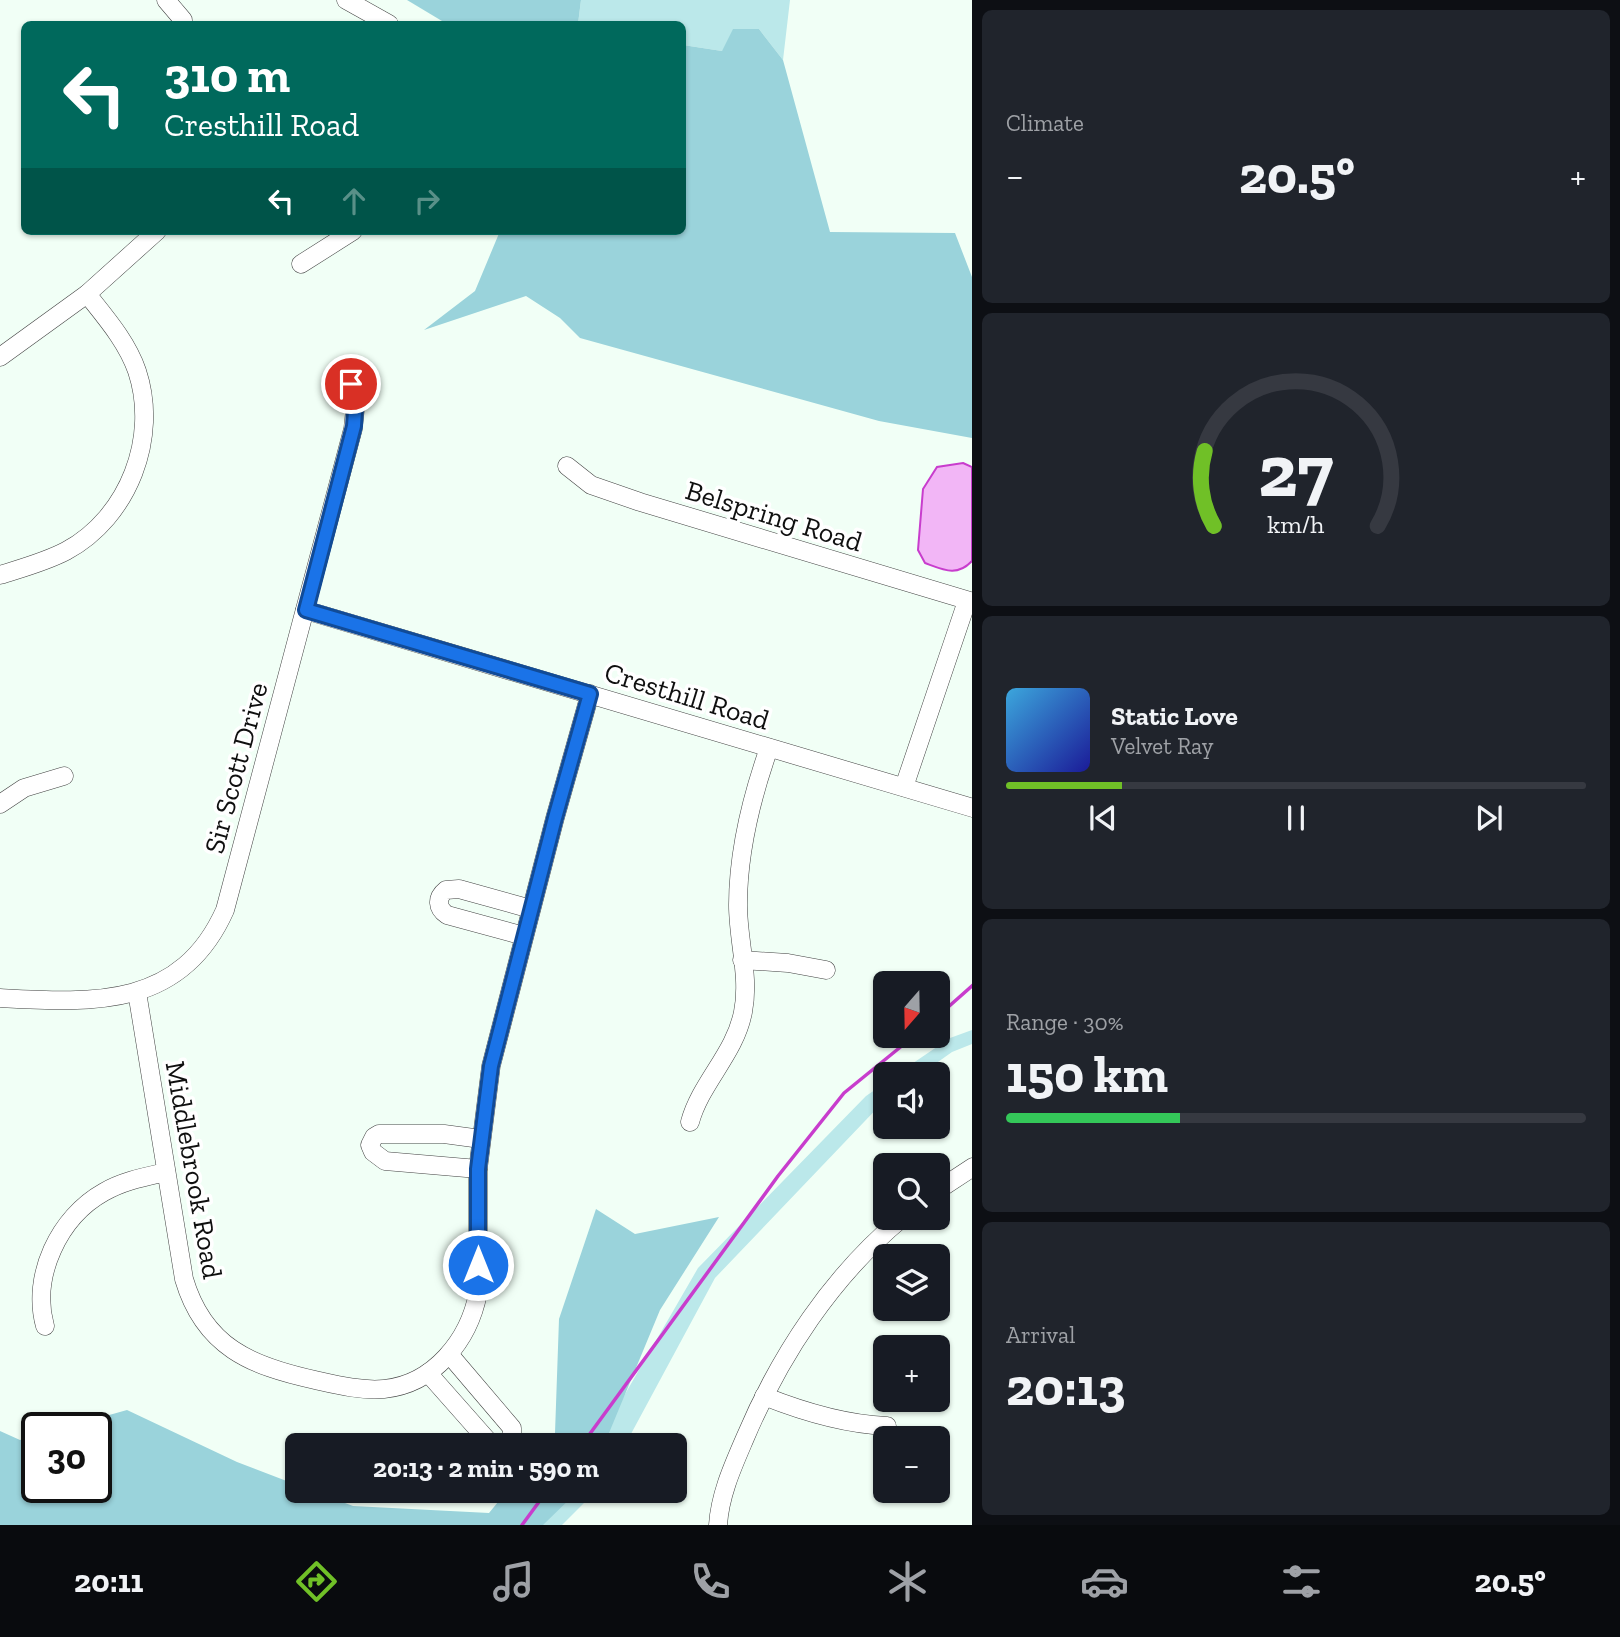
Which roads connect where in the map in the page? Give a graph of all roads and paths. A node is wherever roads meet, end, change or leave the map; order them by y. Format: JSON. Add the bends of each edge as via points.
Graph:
{"nodes":[{"id":1,"x":166,"y":0,"type":"edge"},
{"id":2,"x":346,"y":0,"type":"edge"},
{"id":3,"x":183,"y":20,"type":"dead end"},
{"id":4,"x":384,"y":21,"type":"edge"},
{"id":5,"x":153,"y":235,"type":"edge"},
{"id":6,"x":347,"y":235,"type":"edge"},
{"id":7,"x":301,"y":264,"type":"dead end"},
{"id":8,"x":88,"y":294,"type":"junction"},
{"id":9,"x":0,"y":357,"type":"edge"},
{"id":10,"x":351,"y":384,"type":"dead end"},
{"id":11,"x":567,"y":466,"type":"dead end"},
{"id":12,"x":0,"y":575,"type":"edge"},
{"id":13,"x":970,"y":602,"type":"edge"},
{"id":14,"x":306,"y":610,"type":"junction"},
{"id":15,"x":590,"y":694,"type":"junction"},
{"id":16,"x":769,"y":748,"type":"junction"},
{"id":17,"x":64,"y":776,"type":"dead end"},
{"id":18,"x":904,"y":788,"type":"junction"},
{"id":19,"x":0,"y":804,"type":"edge"},
{"id":20,"x":972,"y":808,"type":"edge"},
{"id":21,"x":531,"y":909,"type":"junction"},
{"id":22,"x":524,"y":936,"type":"junction"},
{"id":23,"x":742,"y":960,"type":"junction"},
{"id":24,"x":826,"y":970,"type":"dead end"},
{"id":25,"x":137,"y":992,"type":"junction"},
{"id":26,"x":0,"y":998,"type":"edge"},
{"id":27,"x":690,"y":1122,"type":"dead end"},
{"id":28,"x":481,"y":1139,"type":"junction"},
{"id":29,"x":972,"y":1167,"type":"edge"},
{"id":30,"x":478,"y":1169,"type":"junction"},
{"id":31,"x":166,"y":1172,"type":"junction"},
{"id":32,"x":950,"y":1182,"type":"edge"},
{"id":33,"x":889,"y":1230,"type":"edge"},
{"id":34,"x":45,"y":1326,"type":"dead end"},
{"id":35,"x":449,"y":1354,"type":"junction"},
{"id":36,"x":428,"y":1373,"type":"junction"},
{"id":37,"x":764,"y":1396,"type":"junction"},
{"id":38,"x":887,"y":1426,"type":"dead end"},
{"id":39,"x":481,"y":1433,"type":"edge"},
{"id":40,"x":512,"y":1433,"type":"edge"},
{"id":41,"x":718,"y":1525,"type":"edge"}],
"edges":[{"from":1,"to":3,"type":"street"},
{"from":2,"to":4,"type":"street"},
{"from":5,"to":8,"type":"street"},
{"from":6,"to":7,"type":"street"},
{"from":8,"to":9,"type":"street"},
{"from":8,"to":12,"type":"street","via":[[127,347],[143,393],[145,418],[136,469],[108,516],[90,534],[68,550]]},
{"from":10,"to":14,"type":"street","name":"Sir Scott Drive","via":[[354,426]]},
{"from":11,"to":13,"type":"street","name":"Belspring Road","via":[[591,485],[640,502]]},
{"from":13,"to":18,"type":"street"},
{"from":14,"to":15,"type":"street","name":"Cresthill Road"},
{"from":14,"to":25,"type":"street","name":"Sir Scott Drive","via":[[225,910],[187,965]]},
{"from":15,"to":16,"type":"street","name":"Cresthill Road"},
{"from":15,"to":21,"type":"street","name":"Middlebrook Road"},
{"from":16,"to":18,"type":"street","name":"Cresthill Road"},
{"from":16,"to":23,"type":"street","via":[[754,790],[740,867]]},
{"from":17,"to":19,"type":"street","via":[[24,788]]},
{"from":18,"to":20,"type":"street","name":"Cresthill Road"},
{"from":21,"to":22,"type":"street","name":"Middlebrook Road"},
{"from":21,"to":22,"type":"street","via":[[459,889],[446,890],[439,898],[447,915]]},
{"from":22,"to":28,"type":"street","name":"Middlebrook Road","via":[[491,1066]]},
{"from":23,"to":24,"type":"street"},
{"from":23,"to":27,"type":"street","via":[[745,990],[739,1028],[702,1090]]},
{"from":25,"to":26,"type":"street","name":"Sir Scott Drive","via":[[81,999]]},
{"from":25,"to":31,"type":"street","name":"Middlebrook Road"},
{"from":28,"to":30,"type":"street","name":"Middlebrook Road"},
{"from":28,"to":30,"type":"street","via":[[379,1134],[370,1145],[385,1161]]},
{"from":29,"to":32,"type":"street"},
{"from":30,"to":35,"type":"street","name":"Middlebrook Road","via":[[478,1293],[469,1326]]},
{"from":31,"to":34,"type":"street","via":[[103,1193],[73,1218],[57,1241],[46,1270],[40,1296]]},
{"from":31,"to":36,"type":"street","name":"Middlebrook Road","via":[[184,1279],[194,1306],[217,1339],[249,1360],[336,1385],[383,1389]]},
{"from":33,"to":37,"type":"street","via":[[833,1288]]},
{"from":35,"to":36,"type":"street","name":"Middlebrook Road"},
{"from":35,"to":40,"type":"street"},
{"from":36,"to":39,"type":"street"},
{"from":37,"to":38,"type":"street","via":[[840,1420]]},
{"from":37,"to":41,"type":"street","via":[[733,1466]]}]}
